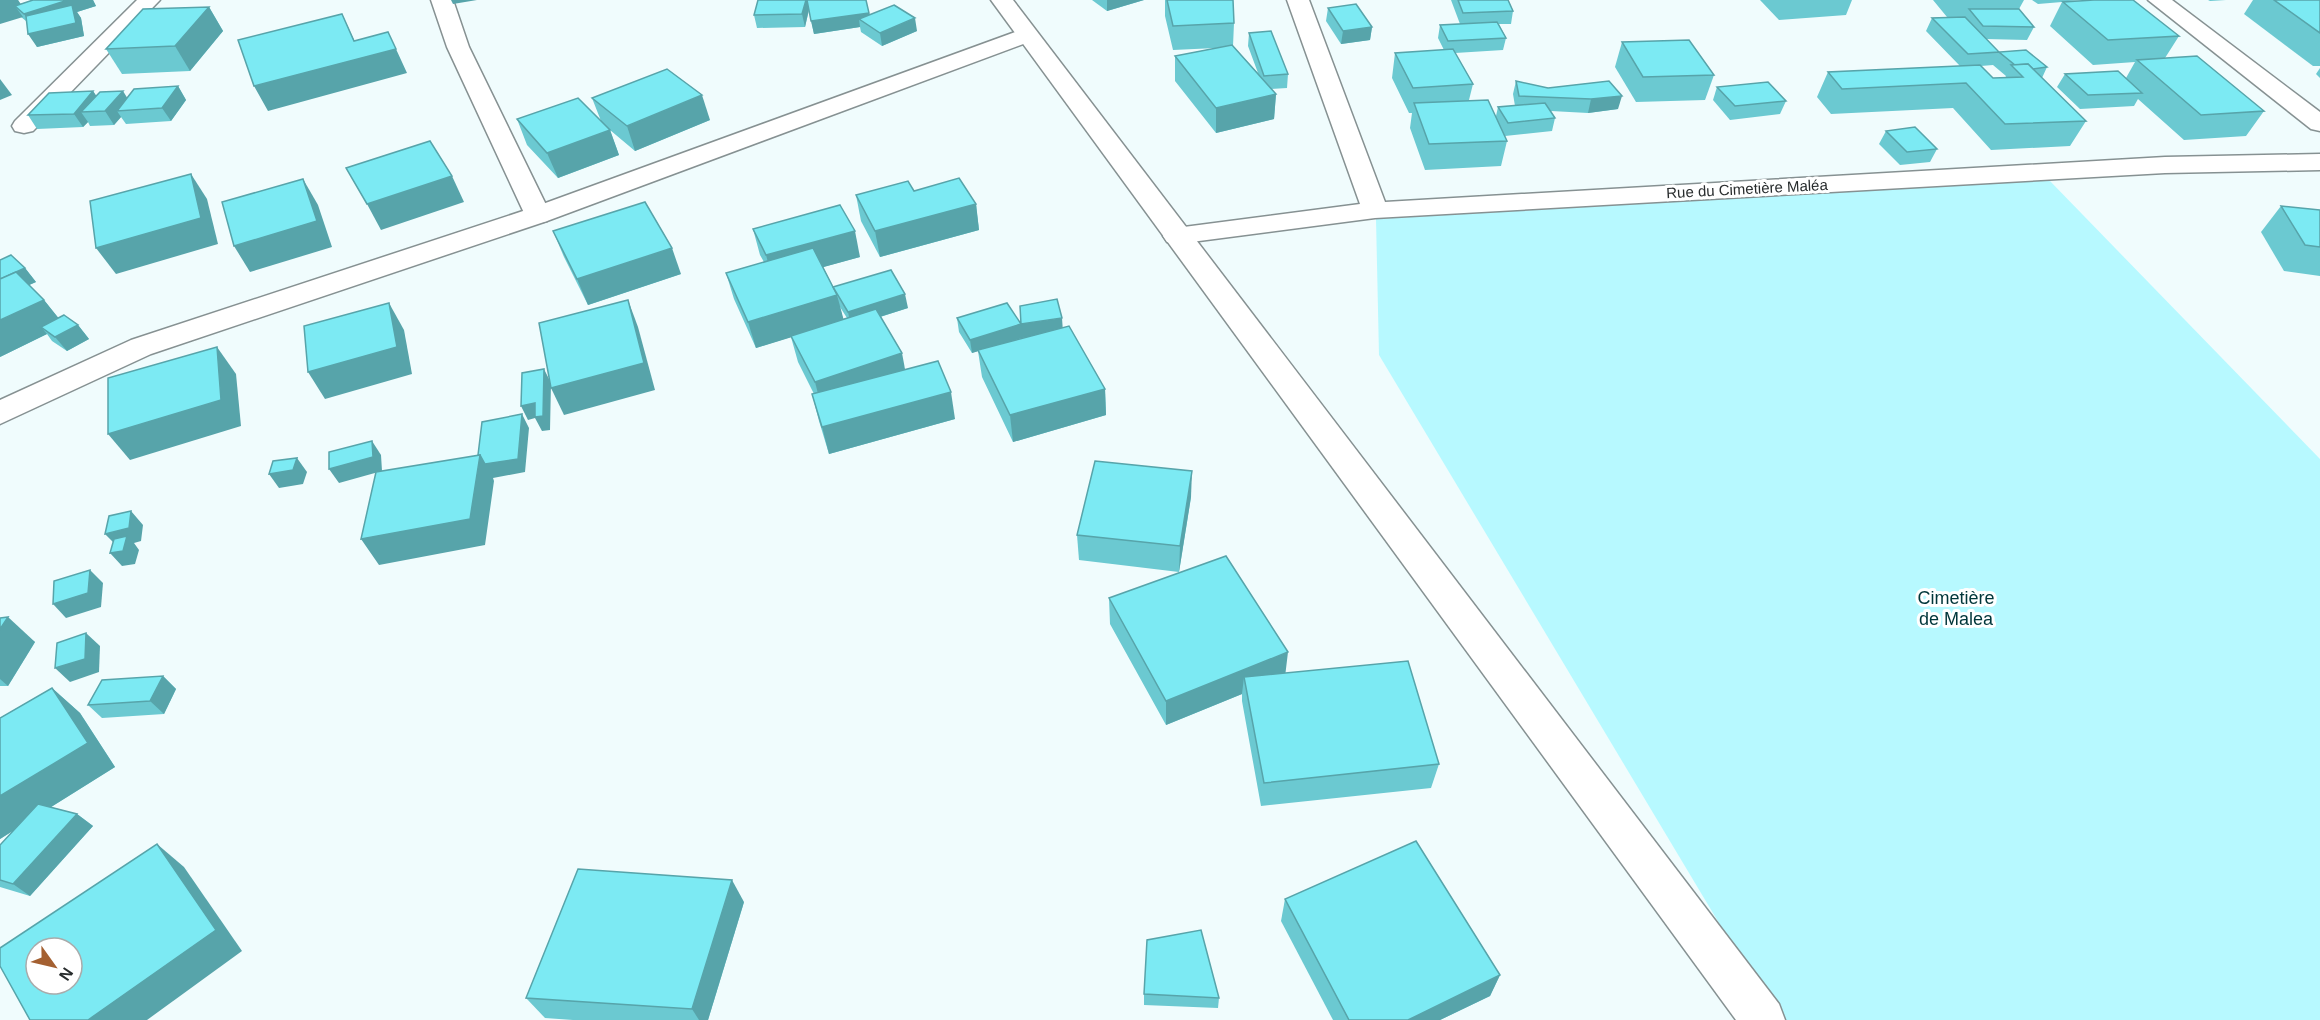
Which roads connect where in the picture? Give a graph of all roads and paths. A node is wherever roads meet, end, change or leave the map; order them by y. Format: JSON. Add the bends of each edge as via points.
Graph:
{"nodes":[{"id":1,"x":149,"y":0,"type":"edge"},
{"id":2,"x":442,"y":0,"type":"edge"},
{"id":3,"x":1002,"y":0,"type":"edge"},
{"id":4,"x":1298,"y":0,"type":"edge"},
{"id":5,"x":2159,"y":0,"type":"edge"},
{"id":6,"x":1026,"y":35,"type":"junction"},
{"id":7,"x":2320,"y":124,"type":"edge"},
{"id":8,"x":24,"y":126,"type":"dead end"},
{"id":9,"x":2320,"y":162,"type":"edge"},
{"id":10,"x":1375,"y":210,"type":"junction"},
{"id":11,"x":538,"y":215,"type":"junction"},
{"id":12,"x":1176,"y":236,"type":"junction"},
{"id":13,"x":0,"y":413,"type":"edge"},
{"id":14,"x":1762,"y":1020,"type":"edge"}],
"edges":[{"from":1,"to":8,"type":"street"},
{"from":2,"to":11,"type":"street","via":[[458,47]]},
{"from":3,"to":6,"type":"street"},
{"from":4,"to":10,"type":"street"},
{"from":5,"to":7,"type":"street"},
{"from":6,"to":11,"type":"street"},
{"from":6,"to":12,"type":"street"},
{"from":9,"to":10,"type":"street","name":"Rue du Cimetière Maléa","via":[[2153,166]]},
{"from":10,"to":12,"type":"street","name":"Rue du Cimetière Maléa"},
{"from":11,"to":13,"type":"street","via":[[141,347]]},
{"from":12,"to":14,"type":"street"}]}
